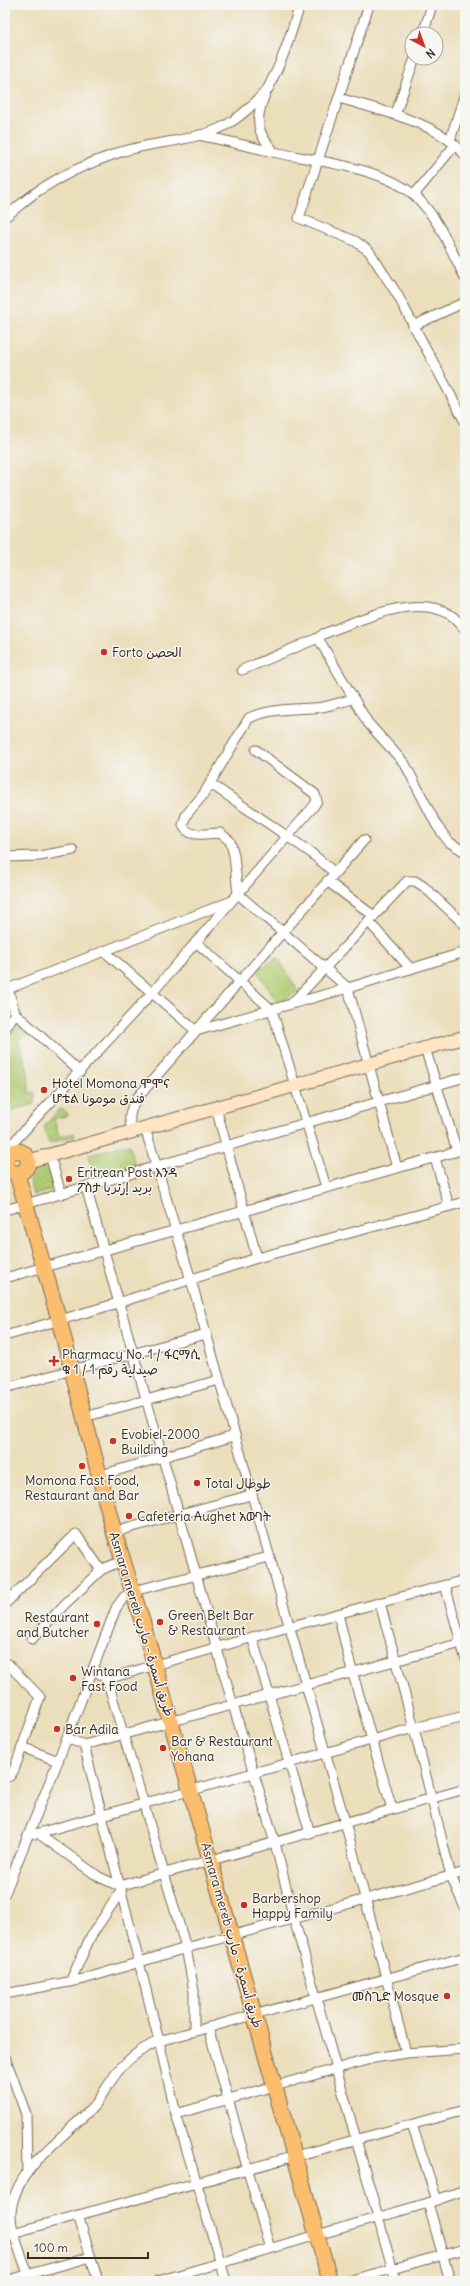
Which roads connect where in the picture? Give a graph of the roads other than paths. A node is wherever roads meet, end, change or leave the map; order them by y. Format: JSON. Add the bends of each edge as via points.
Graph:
{"nodes":[{"id":1,"x":300,"y":5,"type":"edge"},
{"id":2,"x":369,"y":5,"type":"edge"},
{"id":3,"x":432,"y":5,"type":"edge"},
{"id":4,"x":425,"y":26,"type":"edge"},
{"id":5,"x":412,"y":66,"type":"edge"},
{"id":6,"x":270,"y":86,"type":"junction"},
{"id":7,"x":465,"y":94,"type":"edge"},
{"id":8,"x":339,"y":98,"type":"junction"},
{"id":9,"x":396,"y":115,"type":"junction"},
{"id":10,"x":199,"y":135,"type":"junction"},
{"id":11,"x":452,"y":142,"type":"junction"},
{"id":12,"x":274,"y":152,"type":"junction"},
{"id":13,"x":465,"y":155,"type":"edge"},
{"id":14,"x":318,"y":159,"type":"junction"},
{"id":15,"x":414,"y":195,"type":"junction"},
{"id":16,"x":5,"y":218,"type":"edge"},
{"id":17,"x":465,"y":278,"type":"edge"},
{"id":18,"x":465,"y":302,"type":"edge"},
{"id":19,"x":413,"y":326,"type":"junction"},
{"id":20,"x":465,"y":422,"type":"edge"},
{"id":21,"x":465,"y":629,"type":"edge"},
{"id":22,"x":318,"y":638,"type":"junction"},
{"id":23,"x":242,"y":670,"type":"dead end"},
{"id":24,"x":353,"y":699,"type":"junction"},
{"id":25,"x":256,"y":750,"type":"dead end"},
{"id":26,"x":211,"y":784,"type":"junction"},
{"id":27,"x":287,"y":837,"type":"junction"},
{"id":28,"x":364,"y":840,"type":"dead end"},
{"id":29,"x":73,"y":850,"type":"dead end"},
{"id":30,"x":465,"y":852,"type":"edge"},
{"id":31,"x":5,"y":857,"type":"edge"},
{"id":32,"x":334,"y":873,"type":"junction"},
{"id":33,"x":327,"y":881,"type":"junction"},
{"id":34,"x":238,"y":894,"type":"junction"},
{"id":35,"x":230,"y":902,"type":"junction"},
{"id":36,"x":371,"y":919,"type":"junction"},
{"id":37,"x":465,"y":925,"type":"edge"},
{"id":38,"x":282,"y":932,"type":"junction"},
{"id":39,"x":196,"y":942,"type":"junction"},
{"id":40,"x":104,"y":951,"type":"junction"},
{"id":41,"x":465,"y":952,"type":"edge"},
{"id":42,"x":411,"y":969,"type":"junction"},
{"id":43,"x":325,"y":970,"type":"junction"},
{"id":44,"x":239,"y":980,"type":"junction"},
{"id":45,"x":348,"y":988,"type":"junction"},
{"id":46,"x":7,"y":989,"type":"edge"},
{"id":47,"x":152,"y":993,"type":"junction"},
{"id":48,"x":292,"y":1004,"type":"junction"},
{"id":49,"x":272,"y":1010,"type":"junction"},
{"id":50,"x":15,"y":1013,"type":"junction"},
{"id":51,"x":5,"y":1029,"type":"edge"},
{"id":52,"x":196,"y":1031,"type":"junction"},
{"id":53,"x":465,"y":1037,"type":"edge"},
{"id":54,"x":425,"y":1048,"type":"junction"},
{"id":55,"x":369,"y":1064,"type":"junction"},
{"id":56,"x":80,"y":1072,"type":"junction"},
{"id":57,"x":465,"y":1077,"type":"edge"},
{"id":58,"x":294,"y":1085,"type":"junction"},
{"id":59,"x":438,"y":1085,"type":"junction"},
{"id":60,"x":379,"y":1102,"type":"junction"},
{"id":61,"x":216,"y":1108,"type":"junction"},
{"id":62,"x":306,"y":1123,"type":"junction"},
{"id":63,"x":139,"y":1130,"type":"junction"},
{"id":64,"x":227,"y":1146,"type":"junction"},
{"id":65,"x":10,"y":1147,"type":"edge"},
{"id":66,"x":461,"y":1150,"type":"edge"},
{"id":67,"x":50,"y":1155,"type":"junction"},
{"id":68,"x":435,"y":1158,"type":"junction"},
{"id":69,"x":29,"y":1161,"type":"junction"},
{"id":70,"x":157,"y":1167,"type":"junction"},
{"id":71,"x":397,"y":1168,"type":"junction"},
{"id":72,"x":10,"y":1169,"type":"edge"},
{"id":73,"x":86,"y":1187,"type":"junction"},
{"id":74,"x":326,"y":1187,"type":"junction"},
{"id":75,"x":61,"y":1194,"type":"junction"},
{"id":76,"x":465,"y":1202,"type":"edge"},
{"id":77,"x":25,"y":1205,"type":"junction"},
{"id":78,"x":448,"y":1206,"type":"junction"},
{"id":79,"x":5,"y":1210,"type":"edge"},
{"id":80,"x":244,"y":1210,"type":"junction"},
{"id":81,"x":176,"y":1231,"type":"junction"},
{"id":82,"x":104,"y":1251,"type":"junction"},
{"id":83,"x":257,"y":1258,"type":"junction"},
{"id":84,"x":44,"y":1267,"type":"junction"},
{"id":85,"x":5,"y":1278,"type":"edge"},
{"id":86,"x":191,"y":1280,"type":"junction"},
{"id":87,"x":118,"y":1303,"type":"junction"},
{"id":88,"x":59,"y":1320,"type":"junction"},
{"id":89,"x":206,"y":1334,"type":"junction"},
{"id":90,"x":5,"y":1336,"type":"edge"},
{"id":91,"x":132,"y":1352,"type":"junction"},
{"id":92,"x":72,"y":1371,"type":"junction"},
{"id":93,"x":219,"y":1380,"type":"junction"},
{"id":94,"x":5,"y":1388,"type":"edge"},
{"id":95,"x":145,"y":1399,"type":"junction"},
{"id":96,"x":84,"y":1417,"type":"junction"},
{"id":97,"x":234,"y":1436,"type":"junction"},
{"id":98,"x":163,"y":1457,"type":"junction"},
{"id":99,"x":98,"y":1476,"type":"junction"},
{"id":100,"x":251,"y":1495,"type":"junction"},
{"id":101,"x":180,"y":1515,"type":"junction"},
{"id":102,"x":114,"y":1532,"type":"junction"},
{"id":103,"x":269,"y":1557,"type":"junction"},
{"id":104,"x":123,"y":1560,"type":"junction"},
{"id":105,"x":101,"y":1570,"type":"junction"},
{"id":106,"x":196,"y":1576,"type":"junction"},
{"id":107,"x":465,"y":1580,"type":"edge"},
{"id":108,"x":445,"y":1585,"type":"junction"},
{"id":109,"x":133,"y":1591,"type":"junction"},
{"id":110,"x":380,"y":1603,"type":"junction"},
{"id":111,"x":5,"y":1604,"type":"edge"},
{"id":112,"x":338,"y":1614,"type":"junction"},
{"id":113,"x":288,"y":1627,"type":"junction"},
{"id":114,"x":252,"y":1638,"type":"junction"},
{"id":115,"x":32,"y":1639,"type":"dead end"},
{"id":116,"x":463,"y":1642,"type":"edge"},
{"id":117,"x":216,"y":1648,"type":"junction"},
{"id":118,"x":465,"y":1657,"type":"edge"},
{"id":119,"x":394,"y":1660,"type":"junction"},
{"id":120,"x":8,"y":1664,"type":"dead end"},
{"id":121,"x":154,"y":1665,"type":"junction"},
{"id":122,"x":94,"y":1669,"type":"junction"},
{"id":123,"x":352,"y":1671,"type":"junction"},
{"id":124,"x":107,"y":1679,"type":"junction"},
{"id":125,"x":305,"y":1684,"type":"junction"},
{"id":126,"x":270,"y":1694,"type":"junction"},
{"id":127,"x":233,"y":1705,"type":"junction"},
{"id":128,"x":465,"y":1716,"type":"edge"},
{"id":129,"x":171,"y":1722,"type":"junction"},
{"id":130,"x":414,"y":1728,"type":"junction"},
{"id":131,"x":124,"y":1735,"type":"junction"},
{"id":132,"x":67,"y":1738,"type":"junction"},
{"id":133,"x":371,"y":1740,"type":"junction"},
{"id":134,"x":84,"y":1745,"type":"junction"},
{"id":135,"x":22,"y":1747,"type":"junction"},
{"id":136,"x":325,"y":1752,"type":"junction"},
{"id":137,"x":58,"y":1761,"type":"junction"},
{"id":138,"x":290,"y":1762,"type":"junction"},
{"id":139,"x":254,"y":1773,"type":"junction"},
{"id":140,"x":5,"y":1778,"type":"edge"},
{"id":141,"x":465,"y":1789,"type":"edge"},
{"id":142,"x":191,"y":1792,"type":"junction"},
{"id":143,"x":431,"y":1798,"type":"junction"},
{"id":144,"x":144,"y":1805,"type":"junction"},
{"id":145,"x":392,"y":1809,"type":"junction"},
{"id":146,"x":101,"y":1816,"type":"junction"},
{"id":147,"x":345,"y":1822,"type":"junction"},
{"id":148,"x":310,"y":1833,"type":"junction"},
{"id":149,"x":39,"y":1834,"type":"junction"},
{"id":150,"x":28,"y":1836,"type":"junction"},
{"id":151,"x":275,"y":1843,"type":"junction"},
{"id":152,"x":210,"y":1860,"type":"junction"},
{"id":153,"x":465,"y":1872,"type":"edge"},
{"id":154,"x":162,"y":1874,"type":"junction"},
{"id":155,"x":450,"y":1876,"type":"junction"},
{"id":156,"x":120,"y":1888,"type":"junction"},
{"id":157,"x":5,"y":1893,"type":"edge"},
{"id":158,"x":365,"y":1899,"type":"junction"},
{"id":159,"x":465,"y":1908,"type":"edge"},
{"id":160,"x":294,"y":1919,"type":"junction"},
{"id":161,"x":232,"y":1936,"type":"junction"},
{"id":162,"x":186,"y":1948,"type":"junction"},
{"id":163,"x":465,"y":1956,"type":"edge"},
{"id":164,"x":139,"y":1962,"type":"junction"},
{"id":165,"x":385,"y":1978,"type":"junction"},
{"id":166,"x":70,"y":1982,"type":"junction"},
{"id":167,"x":5,"y":1994,"type":"edge"},
{"id":168,"x":316,"y":1997,"type":"junction"},
{"id":169,"x":254,"y":2014,"type":"junction"},
{"id":170,"x":208,"y":2027,"type":"junction"},
{"id":171,"x":194,"y":2031,"type":"junction"},
{"id":172,"x":159,"y":2041,"type":"junction"},
{"id":173,"x":465,"y":2049,"type":"edge"},
{"id":174,"x":406,"y":2053,"type":"junction"},
{"id":175,"x":5,"y":2057,"type":"edge"},
{"id":176,"x":337,"y":2069,"type":"junction"},
{"id":177,"x":275,"y":2085,"type":"junction"},
{"id":178,"x":228,"y":2099,"type":"junction"},
{"id":179,"x":465,"y":2110,"type":"edge"},
{"id":180,"x":176,"y":2114,"type":"junction"},
{"id":181,"x":412,"y":2125,"type":"junction"},
{"id":182,"x":357,"y":2140,"type":"junction"},
{"id":183,"x":295,"y":2156,"type":"junction"},
{"id":184,"x":248,"y":2169,"type":"junction"},
{"id":185,"x":27,"y":2173,"type":"junction"},
{"id":186,"x":197,"y":2184,"type":"junction"},
{"id":187,"x":465,"y":2190,"type":"edge"},
{"id":188,"x":438,"y":2200,"type":"junction"},
{"id":189,"x":428,"y":2203,"type":"junction"},
{"id":190,"x":78,"y":2215,"type":"junction"},
{"id":191,"x":380,"y":2217,"type":"junction"},
{"id":192,"x":15,"y":2232,"type":"junction"},
{"id":193,"x":5,"y":2235,"type":"edge"},
{"id":194,"x":318,"y":2235,"type":"junction"},
{"id":195,"x":270,"y":2249,"type":"junction"},
{"id":196,"x":465,"y":2249,"type":"edge"},
{"id":197,"x":442,"y":2255,"type":"junction"},
{"id":198,"x":91,"y":2257,"type":"junction"},
{"id":199,"x":221,"y":2263,"type":"junction"},
{"id":200,"x":394,"y":2269,"type":"junction"},
{"id":201,"x":29,"y":2278,"type":"edge"},
{"id":202,"x":5,"y":2281,"type":"edge"},
{"id":203,"x":98,"y":2281,"type":"edge"},
{"id":204,"x":158,"y":2281,"type":"edge"},
{"id":205,"x":226,"y":2281,"type":"edge"},
{"id":206,"x":330,"y":2281,"type":"edge"},
{"id":207,"x":348,"y":2281,"type":"edge"},
{"id":208,"x":396,"y":2281,"type":"edge"},
{"id":209,"x":450,"y":2281,"type":"edge"}],
"edges":[{"from":1,"to":6,"type":"street"},
{"from":2,"to":8,"type":"street"},
{"from":3,"to":4,"type":"street"},
{"from":5,"to":9,"type":"street"},
{"from":6,"to":10,"type":"street","via":[[257,102],[233,121]]},
{"from":6,"to":12,"type":"street","via":[[263,102],[259,125],[263,137]]},
{"from":7,"to":11,"type":"street"},
{"from":8,"to":9,"type":"street"},
{"from":8,"to":14,"type":"street"},
{"from":9,"to":11,"type":"street"},
{"from":10,"to":12,"type":"street"},
{"from":10,"to":16,"type":"street","via":[[139,146],[67,173],[40,189]]},
{"from":11,"to":13,"type":"street"},
{"from":11,"to":15,"type":"street"},
{"from":12,"to":14,"type":"street"},
{"from":14,"to":15,"type":"street","via":[[391,181]]},
{"from":14,"to":19,"type":"street","via":[[299,218],[355,241],[368,251],[397,294]]},
{"from":15,"to":17,"type":"street","via":[[436,221]]},
{"from":18,"to":19,"type":"street"},
{"from":19,"to":20,"type":"street"},
{"from":21,"to":22,"type":"street","via":[[450,614],[432,608],[408,607],[390,610]]},
{"from":22,"to":23,"type":"street"},
{"from":22,"to":24,"type":"street"},
{"from":24,"to":26,"type":"street","via":[[315,708],[298,707],[261,713],[249,718]]},
{"from":24,"to":30,"type":"street","via":[[368,723],[405,764],[437,826],[449,842]]},
{"from":25,"to":27,"type":"street","via":[[314,794],[317,801]]},
{"from":26,"to":27,"type":"street"},
{"from":26,"to":34,"type":"street","via":[[186,815],[183,825],[193,834],[220,833],[230,841],[237,872]]},
{"from":27,"to":32,"type":"street"},
{"from":27,"to":34,"type":"street"},
{"from":28,"to":32,"type":"street"},
{"from":29,"to":31,"type":"street","via":[[39,856]]},
{"from":32,"to":33,"type":"street"},
{"from":33,"to":36,"type":"street"},
{"from":33,"to":38,"type":"street"},
{"from":34,"to":35,"type":"street"},
{"from":34,"to":38,"type":"street"},
{"from":35,"to":39,"type":"street"},
{"from":35,"to":40,"type":"street"},
{"from":36,"to":37,"type":"street","via":[[407,881],[415,881]]},
{"from":36,"to":42,"type":"street"},
{"from":36,"to":43,"type":"street"},
{"from":38,"to":43,"type":"street"},
{"from":38,"to":44,"type":"street"},
{"from":39,"to":44,"type":"street"},
{"from":39,"to":47,"type":"street"},
{"from":40,"to":46,"type":"street"},
{"from":40,"to":47,"type":"street"},
{"from":41,"to":42,"type":"street"},
{"from":42,"to":45,"type":"street"},
{"from":43,"to":45,"type":"street"},
{"from":43,"to":48,"type":"street"},
{"from":44,"to":49,"type":"street"},
{"from":44,"to":52,"type":"street"},
{"from":45,"to":48,"type":"street"},
{"from":45,"to":55,"type":"street"},
{"from":46,"to":50,"type":"street"},
{"from":47,"to":52,"type":"street"},
{"from":47,"to":56,"type":"street"},
{"from":48,"to":49,"type":"street"},
{"from":49,"to":52,"type":"street"},
{"from":49,"to":58,"type":"street"},
{"from":50,"to":51,"type":"street"},
{"from":50,"to":56,"type":"street"},
{"from":52,"to":63,"type":"street","via":[[137,1098],[130,1110],[128,1122]]},
{"from":53,"to":54,"type":"main road"},
{"from":54,"to":55,"type":"main road"},
{"from":54,"to":59,"type":"street"},
{"from":55,"to":58,"type":"main road"},
{"from":55,"to":60,"type":"street"},
{"from":56,"to":65,"type":"street"},
{"from":57,"to":59,"type":"street"},
{"from":58,"to":61,"type":"main road"},
{"from":58,"to":62,"type":"street"},
{"from":59,"to":60,"type":"street"},
{"from":59,"to":66,"type":"street"},
{"from":60,"to":62,"type":"street"},
{"from":60,"to":71,"type":"street"},
{"from":61,"to":63,"type":"main road"},
{"from":61,"to":64,"type":"street"},
{"from":62,"to":64,"type":"street"},
{"from":62,"to":74,"type":"street"},
{"from":63,"to":67,"type":"main road"},
{"from":63,"to":70,"type":"street"},
{"from":64,"to":70,"type":"street"},
{"from":64,"to":80,"type":"street"},
{"from":65,"to":69,"type":"highway","via":[[24,1153]]},
{"from":65,"to":72,"type":"highway","via":[[7,1159]]},
{"from":66,"to":68,"type":"street"},
{"from":67,"to":69,"type":"main road"},
{"from":67,"to":75,"type":"street"},
{"from":68,"to":71,"type":"street"},
{"from":68,"to":78,"type":"street"},
{"from":69,"to":72,"type":"highway","via":[[27,1169]]},
{"from":70,"to":73,"type":"street"},
{"from":70,"to":81,"type":"street"},
{"from":71,"to":74,"type":"street"},
{"from":72,"to":77,"type":"highway","name":"Asmara mereb طريق أسمرة - مارب"},
{"from":73,"to":75,"type":"street"},
{"from":73,"to":82,"type":"street"},
{"from":74,"to":80,"type":"street"},
{"from":75,"to":77,"type":"street"},
{"from":76,"to":78,"type":"street"},
{"from":77,"to":79,"type":"street"},
{"from":77,"to":84,"type":"highway","name":"Asmara mereb طريق أسمرة - مارب"},
{"from":78,"to":83,"type":"street"},
{"from":80,"to":81,"type":"street"},
{"from":80,"to":83,"type":"street"},
{"from":81,"to":82,"type":"street"},
{"from":81,"to":86,"type":"street"},
{"from":82,"to":84,"type":"street"},
{"from":82,"to":87,"type":"street"},
{"from":83,"to":86,"type":"street"},
{"from":84,"to":85,"type":"street"},
{"from":84,"to":88,"type":"highway","name":"Asmara mereb طريق أسمرة - مارب"},
{"from":86,"to":87,"type":"street"},
{"from":86,"to":89,"type":"street"},
{"from":87,"to":88,"type":"street"},
{"from":87,"to":91,"type":"street"},
{"from":88,"to":90,"type":"street"},
{"from":88,"to":92,"type":"highway","name":"Asmara mereb طريق أسمرة - مارب"},
{"from":89,"to":91,"type":"street"},
{"from":89,"to":93,"type":"street"},
{"from":91,"to":92,"type":"street"},
{"from":91,"to":95,"type":"street"},
{"from":92,"to":94,"type":"street"},
{"from":92,"to":96,"type":"highway","name":"Asmara mereb طريق أسمرة - مارب"},
{"from":93,"to":95,"type":"street"},
{"from":93,"to":97,"type":"street"},
{"from":95,"to":96,"type":"street"},
{"from":95,"to":98,"type":"street"},
{"from":96,"to":99,"type":"highway","name":"Asmara mereb طريق أسمرة - مارب"},
{"from":97,"to":98,"type":"street"},
{"from":97,"to":100,"type":"street"},
{"from":98,"to":99,"type":"street"},
{"from":98,"to":101,"type":"street"},
{"from":99,"to":102,"type":"highway","name":"Asmara mereb طريق أسمرة - مارب"},
{"from":100,"to":101,"type":"street"},
{"from":100,"to":103,"type":"street"},
{"from":101,"to":102,"type":"street"},
{"from":101,"to":106,"type":"street"},
{"from":102,"to":104,"type":"highway","name":"Asmara mereb طريق أسمرة - مارب"},
{"from":103,"to":106,"type":"street"},
{"from":103,"to":113,"type":"street"},
{"from":104,"to":105,"type":"street"},
{"from":104,"to":109,"type":"highway","name":"Asmara mereb طريق أسمرة - مارب"},
{"from":105,"to":111,"type":"street","via":[[76,1534]]},
{"from":105,"to":115,"type":"street"},
{"from":106,"to":109,"type":"street"},
{"from":106,"to":117,"type":"street"},
{"from":107,"to":108,"type":"street"},
{"from":108,"to":110,"type":"street"},
{"from":108,"to":116,"type":"street"},
{"from":109,"to":121,"type":"highway","name":"Asmara mereb طريق أسمرة - مارب"},
{"from":109,"to":122,"type":"street","via":[[124,1597],[116,1608]]},
{"from":110,"to":112,"type":"street"},
{"from":110,"to":119,"type":"street"},
{"from":112,"to":113,"type":"street"},
{"from":112,"to":123,"type":"street"},
{"from":113,"to":114,"type":"street"},
{"from":113,"to":125,"type":"street"},
{"from":114,"to":117,"type":"street"},
{"from":114,"to":126,"type":"street"},
{"from":116,"to":118,"type":"street"},
{"from":116,"to":119,"type":"street"},
{"from":117,"to":121,"type":"street"},
{"from":117,"to":127,"type":"street"},
{"from":119,"to":123,"type":"street"},
{"from":119,"to":130,"type":"street"},
{"from":120,"to":135,"type":"street","via":[[40,1697]]},
{"from":121,"to":124,"type":"street"},
{"from":121,"to":129,"type":"highway","name":"Asmara mereb طريق أسمرة - مارب"},
{"from":122,"to":124,"type":"street"},
{"from":122,"to":132,"type":"street"},
{"from":123,"to":125,"type":"street"},
{"from":123,"to":133,"type":"street"},
{"from":124,"to":131,"type":"street"},
{"from":125,"to":126,"type":"street"},
{"from":125,"to":136,"type":"street"},
{"from":126,"to":127,"type":"street"},
{"from":126,"to":138,"type":"street"},
{"from":127,"to":129,"type":"street"},
{"from":127,"to":139,"type":"street"},
{"from":128,"to":130,"type":"street"},
{"from":129,"to":131,"type":"street"},
{"from":129,"to":142,"type":"highway","name":"Asmara mereb طريق أسمرة - مارب"},
{"from":130,"to":133,"type":"street"},
{"from":130,"to":143,"type":"street"},
{"from":131,"to":134,"type":"street"},
{"from":131,"to":144,"type":"street"},
{"from":132,"to":134,"type":"street"},
{"from":132,"to":137,"type":"street"},
{"from":133,"to":136,"type":"street"},
{"from":133,"to":145,"type":"street"},
{"from":134,"to":146,"type":"street"},
{"from":135,"to":137,"type":"street"},
{"from":135,"to":140,"type":"street","via":[[14,1770]]},
{"from":136,"to":138,"type":"street"},
{"from":136,"to":147,"type":"street"},
{"from":137,"to":150,"type":"street"},
{"from":138,"to":139,"type":"street"},
{"from":138,"to":148,"type":"street"},
{"from":139,"to":142,"type":"street"},
{"from":139,"to":151,"type":"street"},
{"from":141,"to":143,"type":"street"},
{"from":142,"to":144,"type":"street"},
{"from":142,"to":152,"type":"highway","name":"Asmara mereb طريق أسمرة - مارب"},
{"from":143,"to":145,"type":"street"},
{"from":143,"to":155,"type":"street"},
{"from":144,"to":146,"type":"street"},
{"from":144,"to":154,"type":"street"},
{"from":145,"to":147,"type":"street"},
{"from":146,"to":149,"type":"street"},
{"from":146,"to":156,"type":"street"},
{"from":147,"to":148,"type":"street"},
{"from":147,"to":158,"type":"street"},
{"from":148,"to":151,"type":"street"},
{"from":149,"to":150,"type":"street"},
{"from":149,"to":156,"type":"street","via":[[99,1877]]},
{"from":150,"to":157,"type":"street"},
{"from":151,"to":152,"type":"street"},
{"from":151,"to":160,"type":"street"},
{"from":152,"to":154,"type":"street"},
{"from":152,"to":161,"type":"highway","name":"Asmara mereb طريق أسمرة - مارب"},
{"from":153,"to":155,"type":"street"},
{"from":154,"to":156,"type":"street"},
{"from":154,"to":162,"type":"street"},
{"from":155,"to":158,"type":"street"},
{"from":155,"to":159,"type":"street"},
{"from":156,"to":164,"type":"street"},
{"from":156,"to":166,"type":"street","via":[[91,1936]]},
{"from":158,"to":160,"type":"street"},
{"from":158,"to":165,"type":"street"},
{"from":160,"to":161,"type":"street"},
{"from":160,"to":168,"type":"street"},
{"from":161,"to":162,"type":"street"},
{"from":161,"to":169,"type":"highway","name":"Asmara mereb طريق أسمرة - مارب"},
{"from":162,"to":164,"type":"street"},
{"from":162,"to":171,"type":"street","via":[[194,1991]]},
{"from":163,"to":165,"type":"street"},
{"from":164,"to":166,"type":"street"},
{"from":164,"to":172,"type":"street"},
{"from":165,"to":168,"type":"street"},
{"from":165,"to":174,"type":"street"},
{"from":166,"to":167,"type":"street"},
{"from":168,"to":169,"type":"street"},
{"from":168,"to":176,"type":"street"},
{"from":169,"to":170,"type":"street"},
{"from":169,"to":177,"type":"highway","name":"Asmara mereb طريق أسمرة - مارب"},
{"from":170,"to":171,"type":"street"},
{"from":170,"to":178,"type":"street"},
{"from":171,"to":172,"type":"street"},
{"from":172,"to":180,"type":"street"},
{"from":172,"to":185,"type":"street","via":[[131,2057],[94,2106],[49,2147]]},
{"from":173,"to":174,"type":"street"},
{"from":174,"to":176,"type":"street","via":[[374,2058]]},
{"from":175,"to":185,"type":"street","via":[[26,2114]]},
{"from":176,"to":177,"type":"street"},
{"from":176,"to":182,"type":"street"},
{"from":177,"to":178,"type":"street"},
{"from":177,"to":183,"type":"highway","name":"Asmara mereb طريق أسمرة - مارب"},
{"from":178,"to":180,"type":"street"},
{"from":178,"to":184,"type":"street"},
{"from":179,"to":181,"type":"street"},
{"from":180,"to":186,"type":"street"},
{"from":181,"to":182,"type":"street"},
{"from":181,"to":188,"type":"street"},
{"from":182,"to":183,"type":"street"},
{"from":182,"to":191,"type":"street"},
{"from":183,"to":184,"type":"street"},
{"from":183,"to":194,"type":"highway","name":"Asmara mereb طريق أسمرة - مارب"},
{"from":184,"to":186,"type":"street"},
{"from":184,"to":195,"type":"street"},
{"from":185,"to":192,"type":"street","via":[[16,2195],[11,2214]]},
{"from":186,"to":190,"type":"street"},
{"from":186,"to":199,"type":"street"},
{"from":187,"to":188,"type":"street"},
{"from":188,"to":189,"type":"street"},
{"from":189,"to":191,"type":"street"},
{"from":189,"to":197,"type":"street"},
{"from":190,"to":192,"type":"street"},
{"from":190,"to":198,"type":"street"},
{"from":191,"to":194,"type":"street"},
{"from":191,"to":200,"type":"street"},
{"from":192,"to":193,"type":"street"},
{"from":192,"to":201,"type":"street"},
{"from":194,"to":195,"type":"street"},
{"from":194,"to":206,"type":"highway","name":"Asmara mereb طريق أسمرة - مارب"},
{"from":195,"to":199,"type":"street"},
{"from":196,"to":197,"type":"street"},
{"from":197,"to":200,"type":"street"},
{"from":197,"to":209,"type":"street"},
{"from":198,"to":201,"type":"street"},
{"from":198,"to":203,"type":"street"},
{"from":199,"to":204,"type":"street"},
{"from":199,"to":205,"type":"street"},
{"from":200,"to":207,"type":"street"},
{"from":200,"to":208,"type":"street"},
{"from":201,"to":202,"type":"street"}]}
